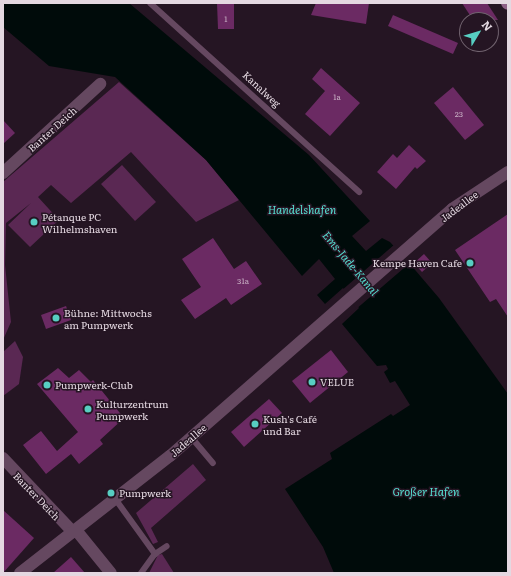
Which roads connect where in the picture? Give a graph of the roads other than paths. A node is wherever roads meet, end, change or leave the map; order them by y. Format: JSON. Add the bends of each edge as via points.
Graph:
{"nodes":[{"id":1,"x":150,"y":3,"type":"edge"},
{"id":2,"x":100,"y":84,"type":"dead end"},
{"id":3,"x":508,"y":172,"type":"edge"},
{"id":4,"x":3,"y":173,"type":"edge"},
{"id":5,"x":359,"y":192,"type":"dead end"},
{"id":6,"x":192,"y":437,"type":"junction"},
{"id":7,"x":3,"y":458,"type":"edge"},
{"id":8,"x":213,"y":463,"type":"dead end"},
{"id":9,"x":116,"y":500,"type":"junction"},
{"id":10,"x":75,"y":531,"type":"junction"},
{"id":11,"x":167,"y":546,"type":"dead end"},
{"id":12,"x":155,"y":554,"type":"junction"},
{"id":13,"x":20,"y":573,"type":"edge"},
{"id":14,"x":111,"y":573,"type":"edge"},
{"id":15,"x":142,"y":573,"type":"edge"}],
"edges":[{"from":1,"to":5,"type":"lane","name":"Kanalweg"},
{"from":2,"to":4,"type":"street","name":"Banter Deich"},
{"from":3,"to":6,"type":"street","name":"Jadeallee","via":[[452,209]]},
{"from":6,"to":8,"type":"lane"},
{"from":6,"to":9,"type":"street","name":"Jadeallee"},
{"from":7,"to":10,"type":"street","name":"Banter Deich"},
{"from":9,"to":10,"type":"street","name":"Jadeallee"},
{"from":9,"to":12,"type":"lane"},
{"from":10,"to":13,"type":"street","name":"Jadeallee"},
{"from":10,"to":14,"type":"street","name":"Banter Deich"},
{"from":11,"to":12,"type":"lane"},
{"from":12,"to":15,"type":"lane"}]}
